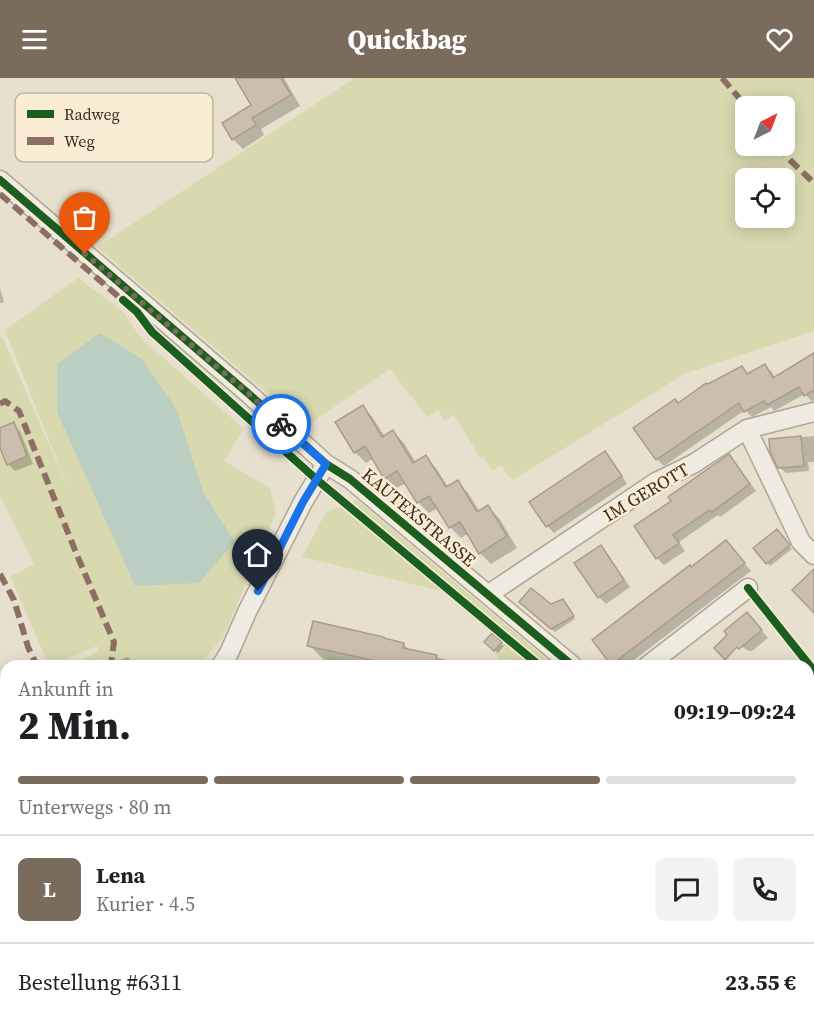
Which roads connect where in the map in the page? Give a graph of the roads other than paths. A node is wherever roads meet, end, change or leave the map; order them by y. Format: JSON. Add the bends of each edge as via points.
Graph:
{"nodes":[{"id":1,"x":0,"y":180,"type":"edge"},
{"id":2,"x":814,"y":412,"type":"edge"},
{"id":3,"x":747,"y":429,"type":"junction"},
{"id":4,"x":326,"y":464,"type":"junction"},
{"id":5,"x":814,"y":555,"type":"edge"},
{"id":6,"x":748,"y":588,"type":"dead end"},
{"id":7,"x":489,"y":594,"type":"junction"},
{"id":8,"x":224,"y":660,"type":"edge"},
{"id":9,"x":566,"y":660,"type":"edge"},
{"id":10,"x":655,"y":660,"type":"edge"}],
"edges":[{"from":1,"to":4,"type":"street","name":"KAUTEXSTRASSE"},
{"from":2,"to":3,"type":"street","name":"IM GEROTT"},
{"from":3,"to":5,"type":"street","via":[[801,542]]},
{"from":3,"to":7,"type":"street","name":"IM GEROTT","via":[[657,482]]},
{"from":4,"to":7,"type":"street","name":"KAUTEXSTRASSE","via":[[350,479]]},
{"from":4,"to":8,"type":"street"},
{"from":6,"to":10,"type":"street"},
{"from":7,"to":9,"type":"street","name":"KAUTEXSTRASSE"}]}
